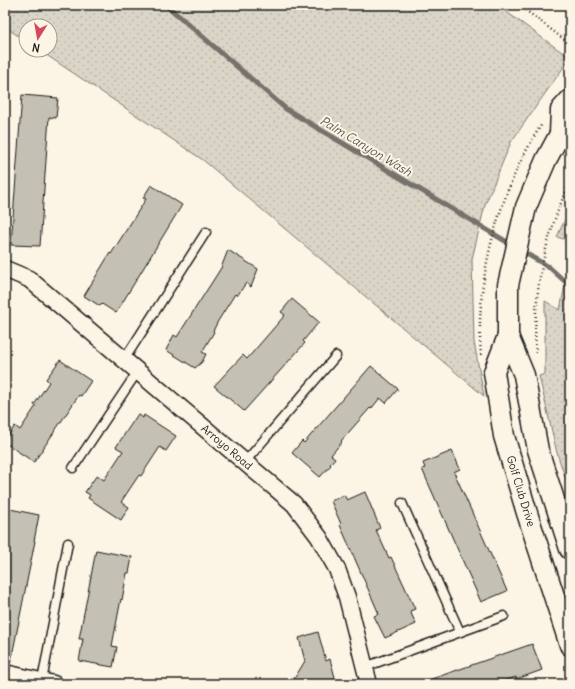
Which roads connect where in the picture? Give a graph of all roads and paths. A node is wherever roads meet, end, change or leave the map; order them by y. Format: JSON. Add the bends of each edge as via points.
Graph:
{"nodes":[{"id":1,"x":519,"y":5,"type":"edge"},
{"id":2,"x":570,"y":44,"type":"edge"},
{"id":3,"x":570,"y":100,"type":"edge"},
{"id":4,"x":565,"y":133,"type":"edge"},
{"id":5,"x":570,"y":183,"type":"edge"},
{"id":6,"x":498,"y":218,"type":"dead end"},
{"id":7,"x":206,"y":232,"type":"dead end"},
{"id":8,"x":487,"y":265,"type":"dead end"},
{"id":9,"x":5,"y":269,"type":"edge"},
{"id":10,"x":538,"y":291,"type":"dead end"},
{"id":11,"x":508,"y":336,"type":"junction"},
{"id":12,"x":336,"y":356,"type":"dead end"},
{"id":13,"x":124,"y":360,"type":"junction"},
{"id":14,"x":138,"y":371,"type":"junction"},
{"id":15,"x":244,"y":462,"type":"junction"},
{"id":16,"x":72,"y":468,"type":"dead end"},
{"id":17,"x":402,"y":503,"type":"dead end"},
{"id":18,"x":68,"y":543,"type":"dead end"},
{"id":19,"x":570,"y":549,"type":"edge"},
{"id":20,"x":504,"y":616,"type":"dead end"},
{"id":21,"x":460,"y":632,"type":"junction"},
{"id":22,"x":570,"y":645,"type":"edge"},
{"id":23,"x":365,"y":668,"type":"junction"},
{"id":24,"x":5,"y":673,"type":"edge"},
{"id":25,"x":48,"y":682,"type":"edge"},
{"id":26,"x":370,"y":684,"type":"edge"}],
"edges":[{"from":1,"to":2,"type":"path"},
{"from":3,"to":4,"type":"street","name":"Golf Club Drive","via":[[561,110]]},
{"from":4,"to":11,"type":"street","name":"Golf Club Drive","via":[[546,160],[526,206],[508,285]]},
{"from":5,"to":10,"type":"path","via":[[551,233]]},
{"from":6,"to":8,"type":"path"},
{"from":7,"to":13,"type":"lane"},
{"from":9,"to":13,"type":"street","name":"Arroyo Road","via":[[29,279]]},
{"from":11,"to":19,"type":"street","name":"Golf Club Drive","via":[[524,375],[538,450]]},
{"from":11,"to":22,"type":"street","name":"Golf Club Drive","via":[[494,372],[504,436]]},
{"from":12,"to":15,"type":"lane"},
{"from":13,"to":14,"type":"street","name":"Arroyo Road"},
{"from":14,"to":15,"type":"street","name":"Arroyo Road"},
{"from":14,"to":16,"type":"lane"},
{"from":15,"to":23,"type":"street","name":"Arroyo Road","via":[[294,504],[319,537],[337,569],[347,597]]},
{"from":17,"to":21,"type":"lane"},
{"from":18,"to":25,"type":"lane"},
{"from":20,"to":21,"type":"lane"},
{"from":21,"to":23,"type":"lane"},
{"from":23,"to":26,"type":"street","name":"Arroyo Road"},
{"from":24,"to":25,"type":"street"}]}
